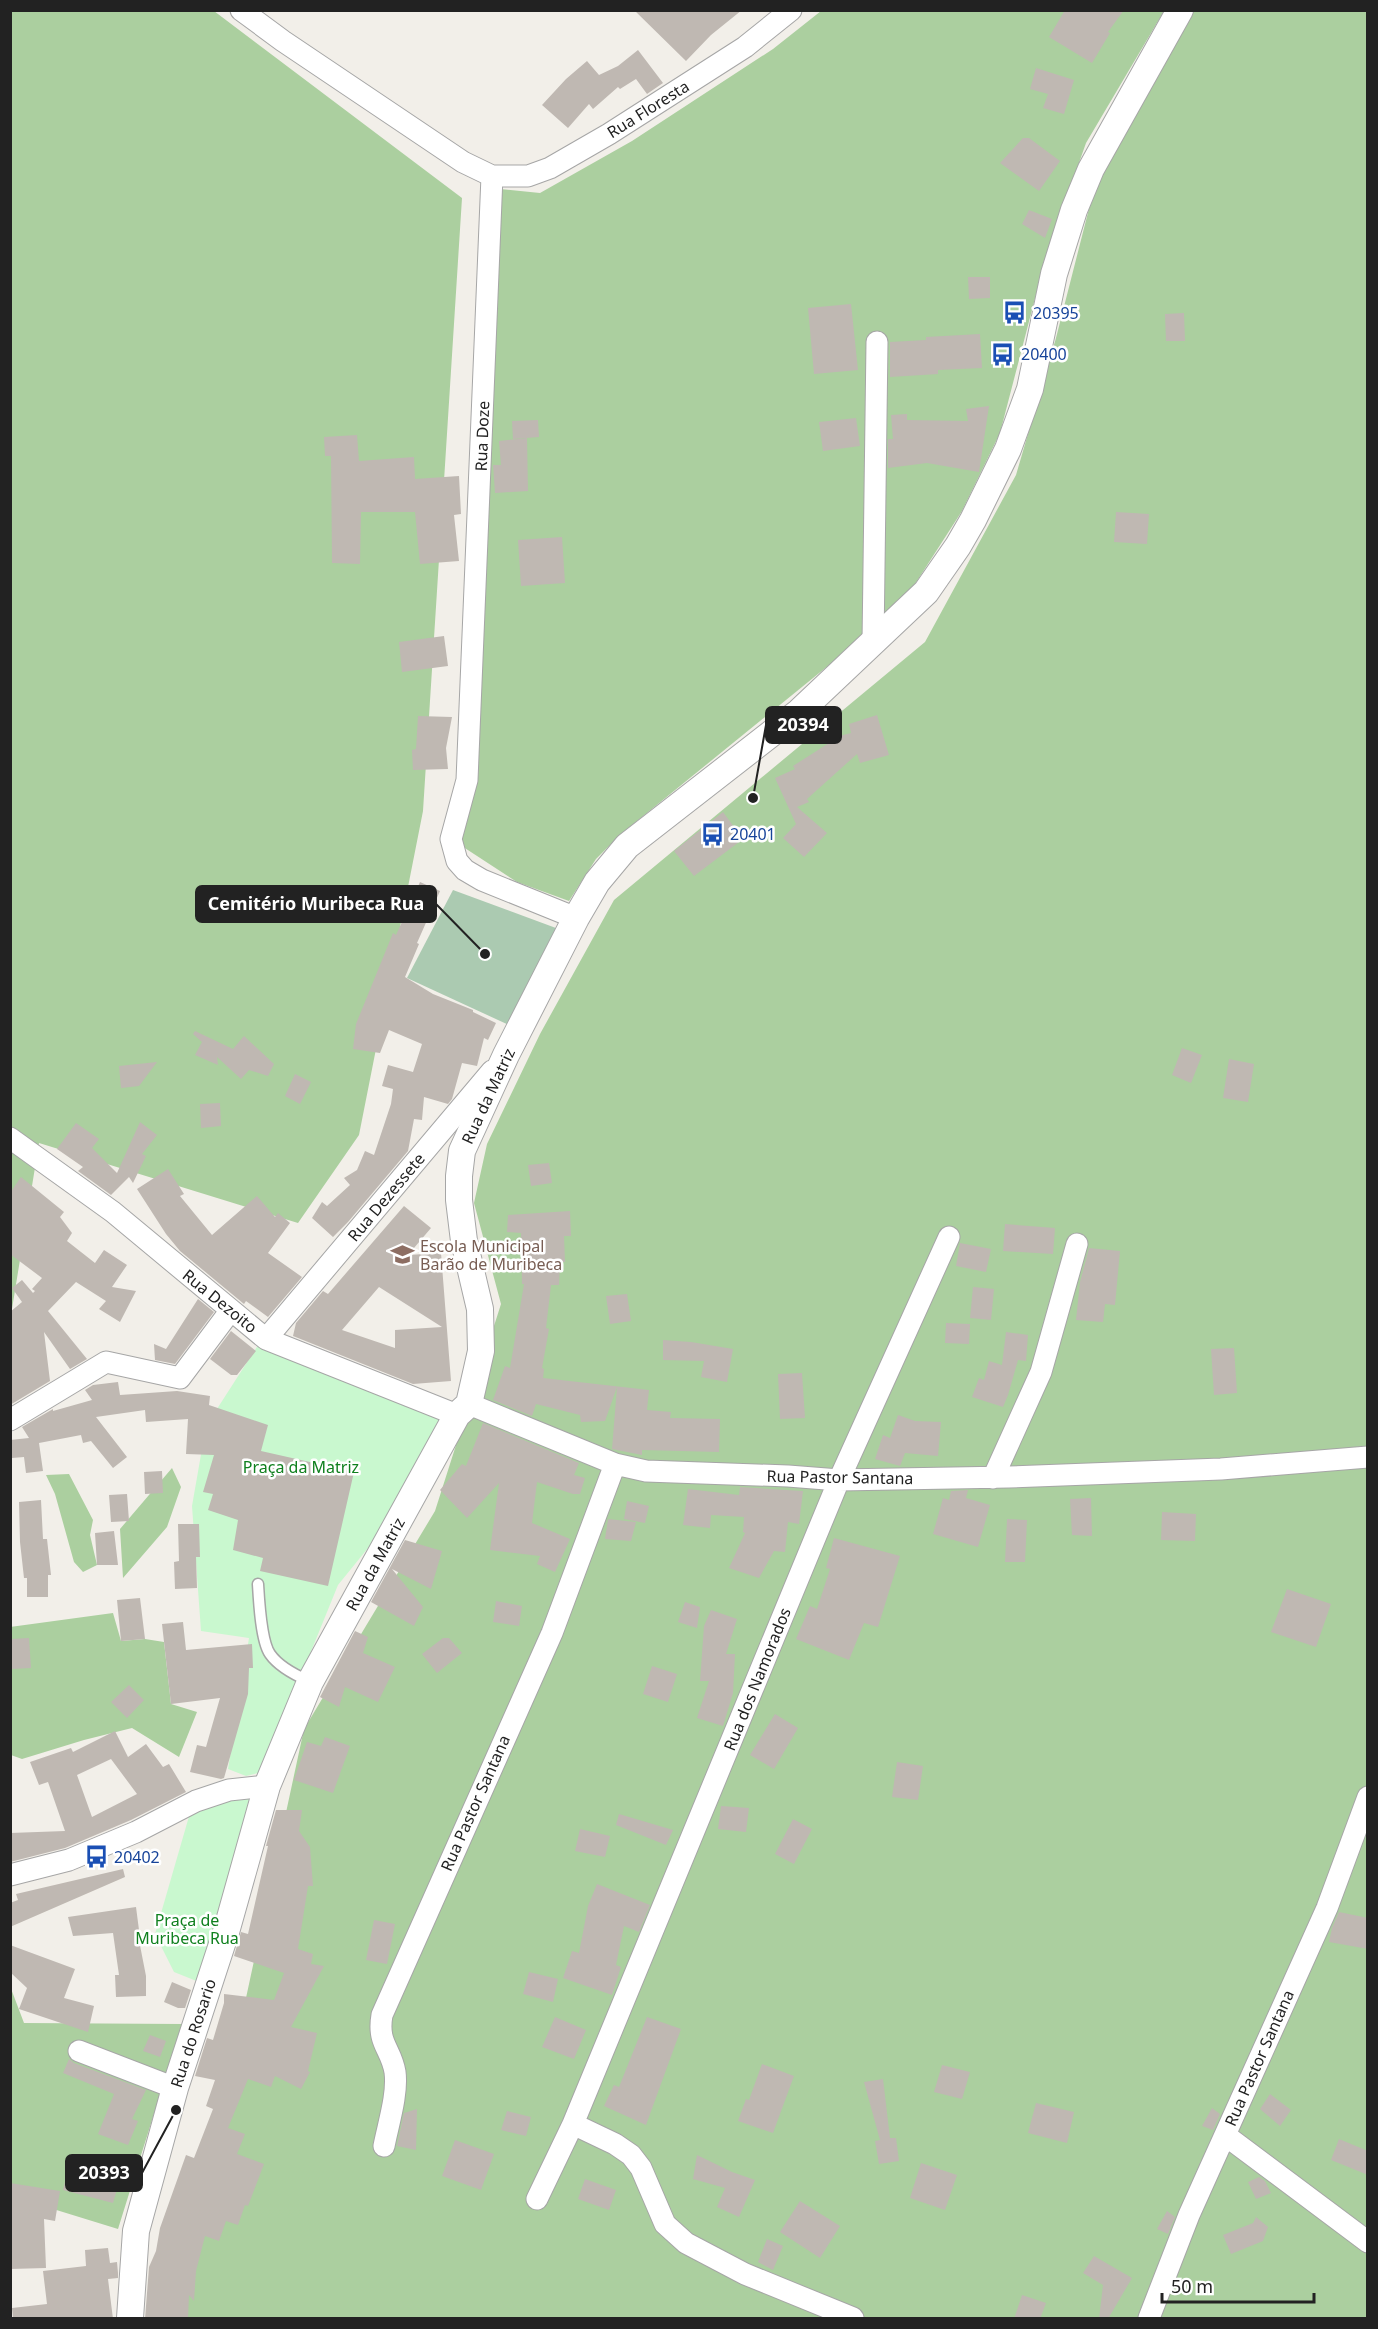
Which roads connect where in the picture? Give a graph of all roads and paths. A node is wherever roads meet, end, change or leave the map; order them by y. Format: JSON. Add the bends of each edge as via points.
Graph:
{"nodes":[{"id":1,"x":241,"y":10,"type":"edge"},
{"id":2,"x":791,"y":10,"type":"edge"},
{"id":3,"x":1180,"y":10,"type":"edge"},
{"id":4,"x":492,"y":176,"type":"junction"},
{"id":5,"x":877,"y":342,"type":"dead end"},
{"id":6,"x":873,"y":643,"type":"junction"},
{"id":7,"x":576,"y":918,"type":"junction"},
{"id":8,"x":506,"y":1055,"type":"junction"},
{"id":9,"x":10,"y":1138,"type":"edge"},
{"id":10,"x":949,"y":1237,"type":"dead end"},
{"id":11,"x":1077,"y":1244,"type":"dead end"},
{"id":12,"x":231,"y":1310,"type":"junction"},
{"id":13,"x":266,"y":1339,"type":"junction"},
{"id":14,"x":463,"y":1409,"type":"junction"},
{"id":15,"x":10,"y":1420,"type":"edge"},
{"id":16,"x":1368,"y":1457,"type":"edge"},
{"id":17,"x":615,"y":1464,"type":"junction"},
{"id":18,"x":993,"y":1478,"type":"junction"},
{"id":19,"x":839,"y":1480,"type":"junction"},
{"id":20,"x":258,"y":1584,"type":"dead end"},
{"id":21,"x":310,"y":1682,"type":"junction"},
{"id":22,"x":267,"y":1786,"type":"junction"},
{"id":23,"x":1368,"y":1797,"type":"edge"},
{"id":24,"x":10,"y":1875,"type":"edge"},
{"id":25,"x":79,"y":2051,"type":"dead end"},
{"id":26,"x":175,"y":2088,"type":"junction"},
{"id":27,"x":573,"y":2124,"type":"junction"},
{"id":28,"x":1225,"y":2135,"type":"junction"},
{"id":29,"x":384,"y":2146,"type":"dead end"},
{"id":30,"x":537,"y":2199,"type":"dead end"},
{"id":31,"x":1368,"y":2242,"type":"edge"},
{"id":32,"x":130,"y":2319,"type":"edge"},
{"id":33,"x":853,"y":2319,"type":"edge"},
{"id":34,"x":1149,"y":2319,"type":"edge"}],
"edges":[{"from":1,"to":4,"type":"street","via":[[454,156]]},
{"from":2,"to":4,"type":"street","name":"Rua Floresta","via":[[745,47],[550,168],[528,176]]},
{"from":3,"to":6,"type":"street","name":"Rua da Matriz","via":[[1091,169],[1074,210],[1054,274],[1030,389],[1008,449],[974,520],[926,592]]},
{"from":4,"to":7,"type":"street","name":"Rua Doze","via":[[467,780],[451,839],[457,861],[473,875]]},
{"from":5,"to":6,"type":"street"},
{"from":6,"to":7,"type":"street","name":"Rua da Matriz","via":[[799,712],[627,846],[597,882]]},
{"from":7,"to":8,"type":"street","name":"Rua da Matriz"},
{"from":8,"to":13,"type":"street","name":"Rua Dezessete"},
{"from":8,"to":14,"type":"street","name":"Rua da Matriz","via":[[462,1151],[459,1176],[464,1241],[480,1309],[481,1351]]},
{"from":9,"to":12,"type":"street","name":"Rua Dezoito","via":[[113,1212]]},
{"from":10,"to":19,"type":"street","name":"Rua dos Namorados"},
{"from":11,"to":18,"type":"street","via":[[1041,1372]]},
{"from":12,"to":13,"type":"street","name":"Rua Dezoito"},
{"from":12,"to":15,"type":"street","via":[[180,1378],[106,1362]]},
{"from":13,"to":14,"type":"street","name":"Rua Dezoito"},
{"from":14,"to":17,"type":"street","name":"Rua Pastor Santana"},
{"from":14,"to":21,"type":"street","name":"Rua da Matriz"},
{"from":16,"to":18,"type":"street","name":"Rua Pastor Santana","via":[[1221,1469]]},
{"from":17,"to":19,"type":"street","name":"Rua Pastor Santana","via":[[646,1471]]},
{"from":17,"to":29,"type":"street","name":"Rua Pastor Santana","via":[[552,1633],[382,2014],[380,2037],[394,2070],[395,2087]]},
{"from":18,"to":19,"type":"street","name":"Rua Pastor Santana"},
{"from":19,"to":27,"type":"street","name":"Rua dos Namorados"},
{"from":20,"to":21,"type":"lane","via":[[269,1653],[283,1667]]},
{"from":21,"to":22,"type":"street","name":"Rua da Matriz"},
{"from":22,"to":24,"type":"street","via":[[229,1790],[196,1801],[69,1860]]},
{"from":22,"to":26,"type":"street","name":"Rua do Rosario","via":[[226,1932]]},
{"from":23,"to":28,"type":"street","name":"Rua Pastor Santana","via":[[1327,1908]]},
{"from":25,"to":26,"type":"street"},
{"from":26,"to":32,"type":"street","name":"Rua do Rosario","via":[[136,2231]]},
{"from":27,"to":30,"type":"street","name":"Rua dos Namorados"},
{"from":27,"to":33,"type":"street","via":[[632,2155],[665,2224],[686,2243],[745,2274]]},
{"from":28,"to":31,"type":"street"},
{"from":28,"to":34,"type":"street","name":"Rua Pastor Santana"}]}
